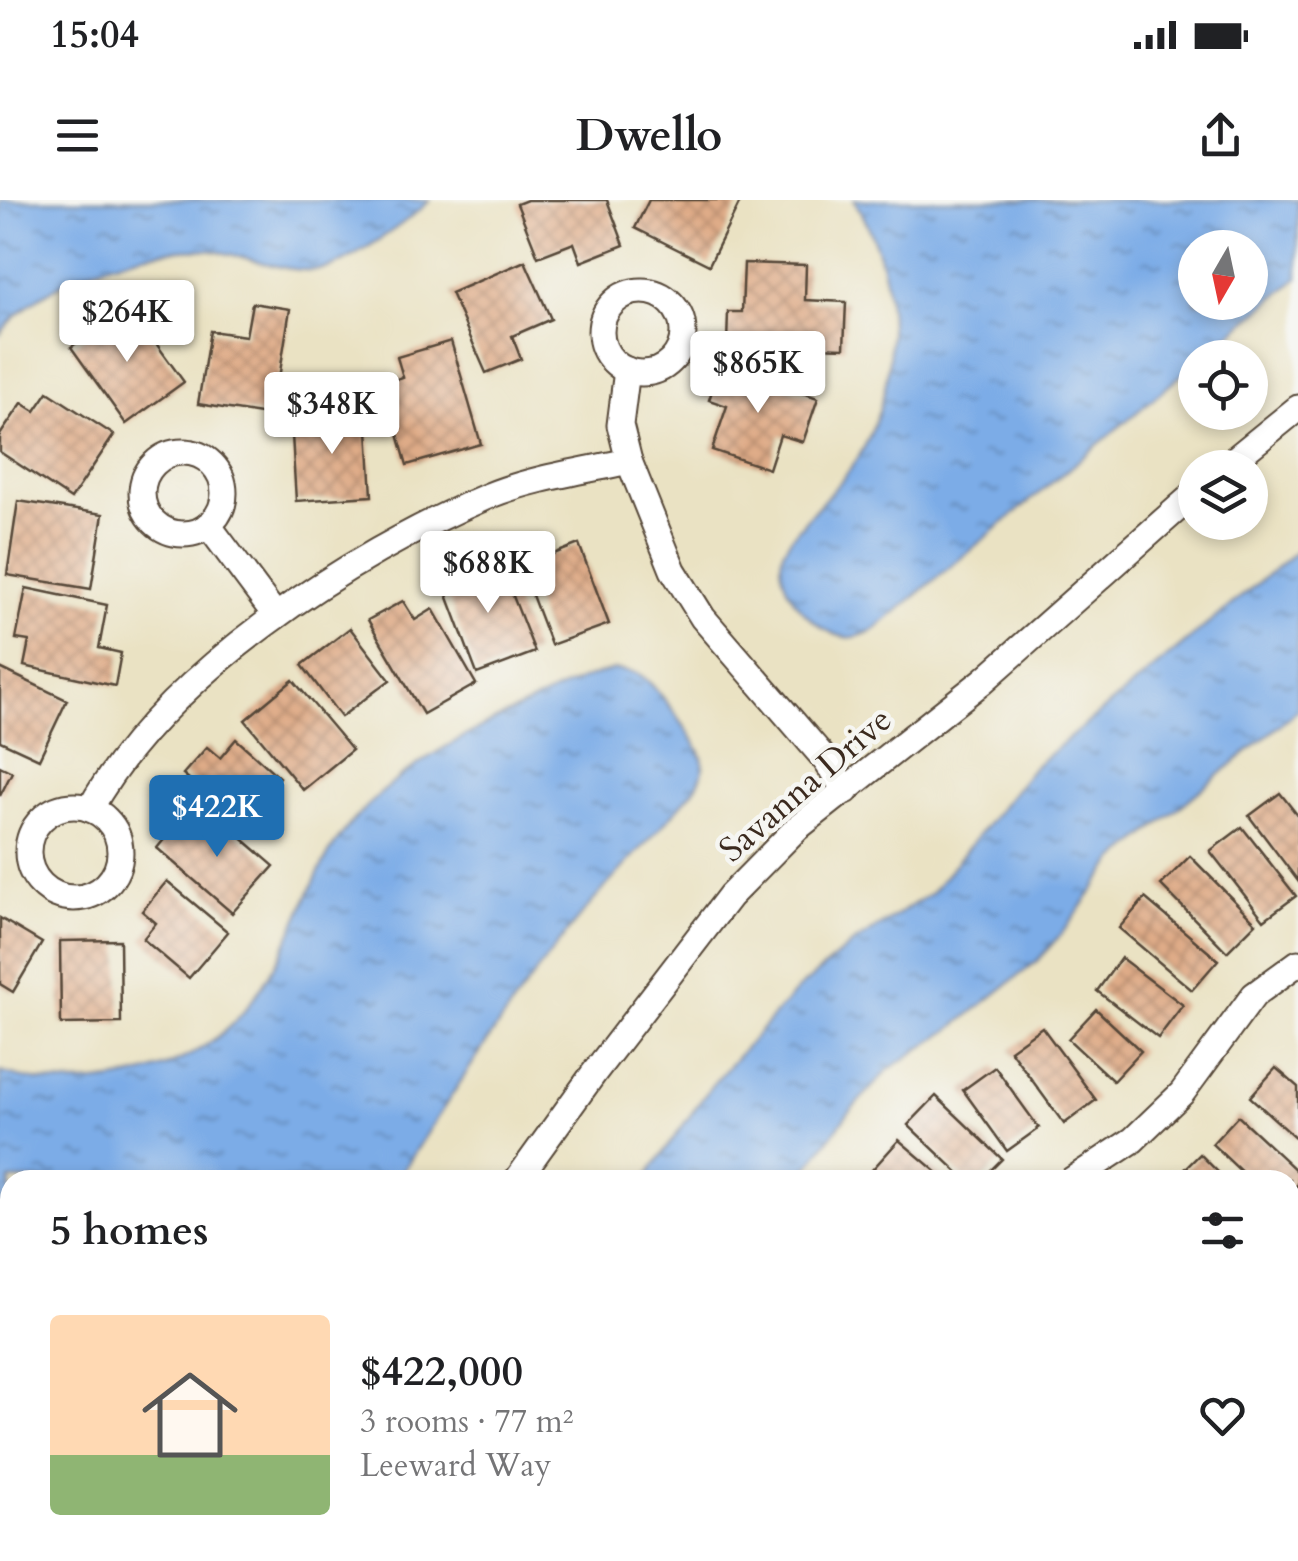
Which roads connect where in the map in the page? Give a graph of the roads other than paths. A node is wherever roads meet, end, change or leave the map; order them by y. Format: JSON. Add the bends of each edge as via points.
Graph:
{"nodes":[{"id":1,"x":628,"y":370,"type":"dead end"},
{"id":2,"x":1298,"y":408,"type":"edge"},
{"id":3,"x":1246,"y":450,"type":"edge"},
{"id":4,"x":630,"y":461,"type":"junction"},
{"id":5,"x":1178,"y":508,"type":"edge"},
{"id":6,"x":208,"y":525,"type":"dead end"},
{"id":7,"x":276,"y":616,"type":"junction"},
{"id":8,"x":846,"y":790,"type":"junction"},
{"id":9,"x":90,"y":809,"type":"dead end"},
{"id":10,"x":1298,"y":962,"type":"edge"},
{"id":11,"x":524,"y":1170,"type":"edge"},
{"id":12,"x":1087,"y":1170,"type":"edge"}],
"edges":[{"from":1,"to":4,"type":"street","via":[[620,425]]},
{"from":2,"to":3,"type":"street"},
{"from":4,"to":7,"type":"street","via":[[490,495],[399,540]]},
{"from":4,"to":8,"type":"street","via":[[673,570],[703,618]]},
{"from":5,"to":8,"type":"street","name":"Savanna Drive","via":[[983,681]]},
{"from":6,"to":7,"type":"street"},
{"from":7,"to":9,"type":"street","via":[[162,714]]},
{"from":8,"to":11,"type":"street","name":"Savanna Drive","via":[[797,828],[730,896]]},
{"from":10,"to":12,"type":"street","via":[[1254,995],[1182,1094],[1133,1140]]}]}
